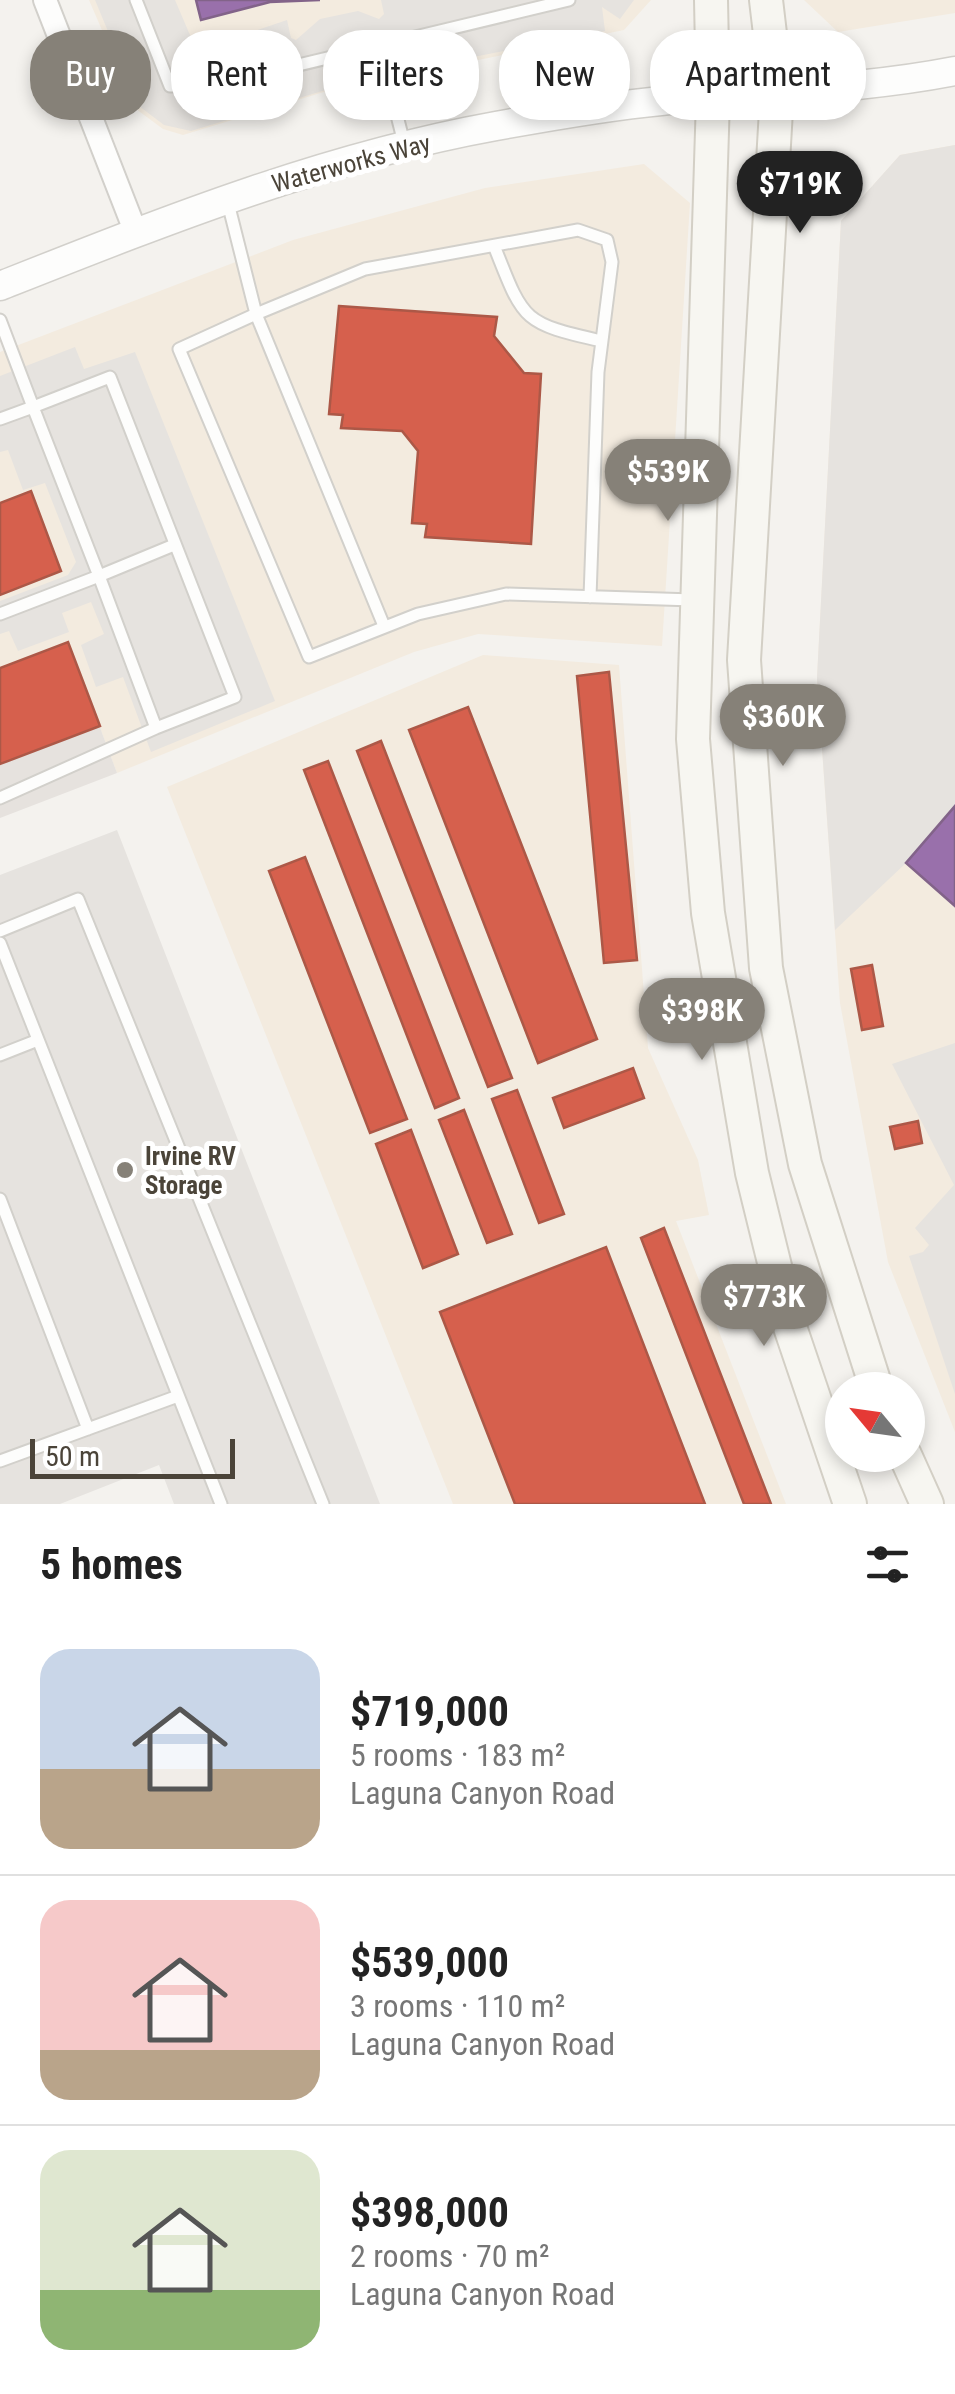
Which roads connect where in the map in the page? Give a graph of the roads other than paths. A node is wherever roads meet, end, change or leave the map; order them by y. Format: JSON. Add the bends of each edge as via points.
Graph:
{"nodes":[{"id":1,"x":45,"y":0,"type":"edge"},
{"id":2,"x":136,"y":0,"type":"edge"},
{"id":3,"x":569,"y":0,"type":"edge"},
{"id":4,"x":711,"y":0,"type":"edge"},
{"id":5,"x":766,"y":0,"type":"edge"},
{"id":6,"x":528,"y":5,"type":"edge"},
{"id":7,"x":435,"y":30,"type":"edge"},
{"id":8,"x":712,"y":30,"type":"edge"},
{"id":9,"x":769,"y":30,"type":"edge"},
{"id":10,"x":323,"y":59,"type":"edge"},
{"id":11,"x":955,"y":71,"type":"edge"},
{"id":12,"x":866,"y":82,"type":"edge"},
{"id":13,"x":650,"y":103,"type":"edge"},
{"id":14,"x":398,"y":120,"type":"edge"},
{"id":15,"x":712,"y":120,"type":"edge"},
{"id":16,"x":774,"y":120,"type":"edge"},
{"id":17,"x":405,"y":147,"type":"junction"},
{"id":18,"x":227,"y":199,"type":"junction"},
{"id":19,"x":136,"y":232,"type":"junction"},
{"id":20,"x":495,"y":248,"type":"junction"},
{"id":21,"x":0,"y":286,"type":"edge"},
{"id":22,"x":256,"y":314,"type":"junction"},
{"id":23,"x":0,"y":320,"type":"edge"},
{"id":24,"x":601,"y":341,"type":"junction"},
{"id":25,"x":32,"y":407,"type":"junction"},
{"id":26,"x":0,"y":419,"type":"edge"},
{"id":27,"x":174,"y":545,"type":"junction"},
{"id":28,"x":98,"y":576,"type":"junction"},
{"id":29,"x":590,"y":596,"type":"junction"},
{"id":30,"x":698,"y":600,"type":"junction"},
{"id":31,"x":0,"y":614,"type":"edge"},
{"id":32,"x":384,"y":626,"type":"junction"},
{"id":33,"x":156,"y":728,"type":"junction"},
{"id":34,"x":0,"y":798,"type":"edge"},
{"id":35,"x":0,"y":931,"type":"edge"},
{"id":36,"x":0,"y":942,"type":"edge"},
{"id":37,"x":38,"y":1040,"type":"junction"},
{"id":38,"x":0,"y":1055,"type":"edge"},
{"id":39,"x":0,"y":1199,"type":"edge"},
{"id":40,"x":871,"y":1372,"type":"edge"},
{"id":41,"x":178,"y":1396,"type":"junction"},
{"id":42,"x":88,"y":1429,"type":"junction"},
{"id":43,"x":0,"y":1461,"type":"edge"},
{"id":44,"x":912,"y":1472,"type":"edge"},
{"id":45,"x":221,"y":1504,"type":"edge"},
{"id":46,"x":324,"y":1504,"type":"edge"},
{"id":47,"x":850,"y":1504,"type":"edge"},
{"id":48,"x":926,"y":1504,"type":"edge"}],
"edges":[{"from":1,"to":19,"type":"street"},
{"from":2,"to":10,"type":"lane","via":[[170,86],[211,86]]},
{"from":3,"to":6,"type":"lane"},
{"from":4,"to":8,"type":"main road"},
{"from":5,"to":9,"type":"main road"},
{"from":6,"to":7,"type":"lane"},
{"from":11,"to":12,"type":"street","name":"Waterworks Way"},
{"from":13,"to":17,"type":"street","name":"Waterworks Way"},
{"from":14,"to":17,"type":"lane"},
{"from":15,"to":30,"type":"main road"},
{"from":16,"to":40,"type":"main road","via":[[744,660],[764,949],[806,1164]]},
{"from":17,"to":18,"type":"street","name":"Waterworks Way"},
{"from":18,"to":19,"type":"street","name":"Waterworks Way"},
{"from":18,"to":22,"type":"lane"},
{"from":19,"to":21,"type":"street","name":"Waterworks Way"},
{"from":20,"to":22,"type":"lane","via":[[365,269]]},
{"from":20,"to":24,"type":"lane","via":[[518,306],[540,327]]},
{"from":20,"to":24,"type":"lane","via":[[578,230],[601,234],[612,262]]},
{"from":22,"to":32,"type":"lane"},
{"from":22,"to":32,"type":"lane","via":[[179,348],[309,656]]},
{"from":23,"to":25,"type":"lane"},
{"from":24,"to":29,"type":"lane"},
{"from":25,"to":26,"type":"lane"},
{"from":25,"to":27,"type":"lane","via":[[110,377]]},
{"from":25,"to":28,"type":"lane"},
{"from":27,"to":28,"type":"lane"},
{"from":27,"to":33,"type":"lane","via":[[235,697]]},
{"from":28,"to":31,"type":"lane"},
{"from":28,"to":33,"type":"lane"},
{"from":29,"to":30,"type":"lane"},
{"from":29,"to":32,"type":"lane","via":[[506,594]]},
{"from":30,"to":47,"type":"main road","via":[[693,739],[713,944],[752,1173],[790,1327]]},
{"from":33,"to":34,"type":"lane"},
{"from":35,"to":46,"type":"lane","via":[[78,899]]},
{"from":36,"to":37,"type":"lane"},
{"from":37,"to":38,"type":"lane"},
{"from":37,"to":41,"type":"lane"},
{"from":39,"to":42,"type":"lane"},
{"from":41,"to":42,"type":"lane"},
{"from":41,"to":45,"type":"lane"},
{"from":42,"to":43,"type":"lane"},
{"from":44,"to":48,"type":"main road"}]}
